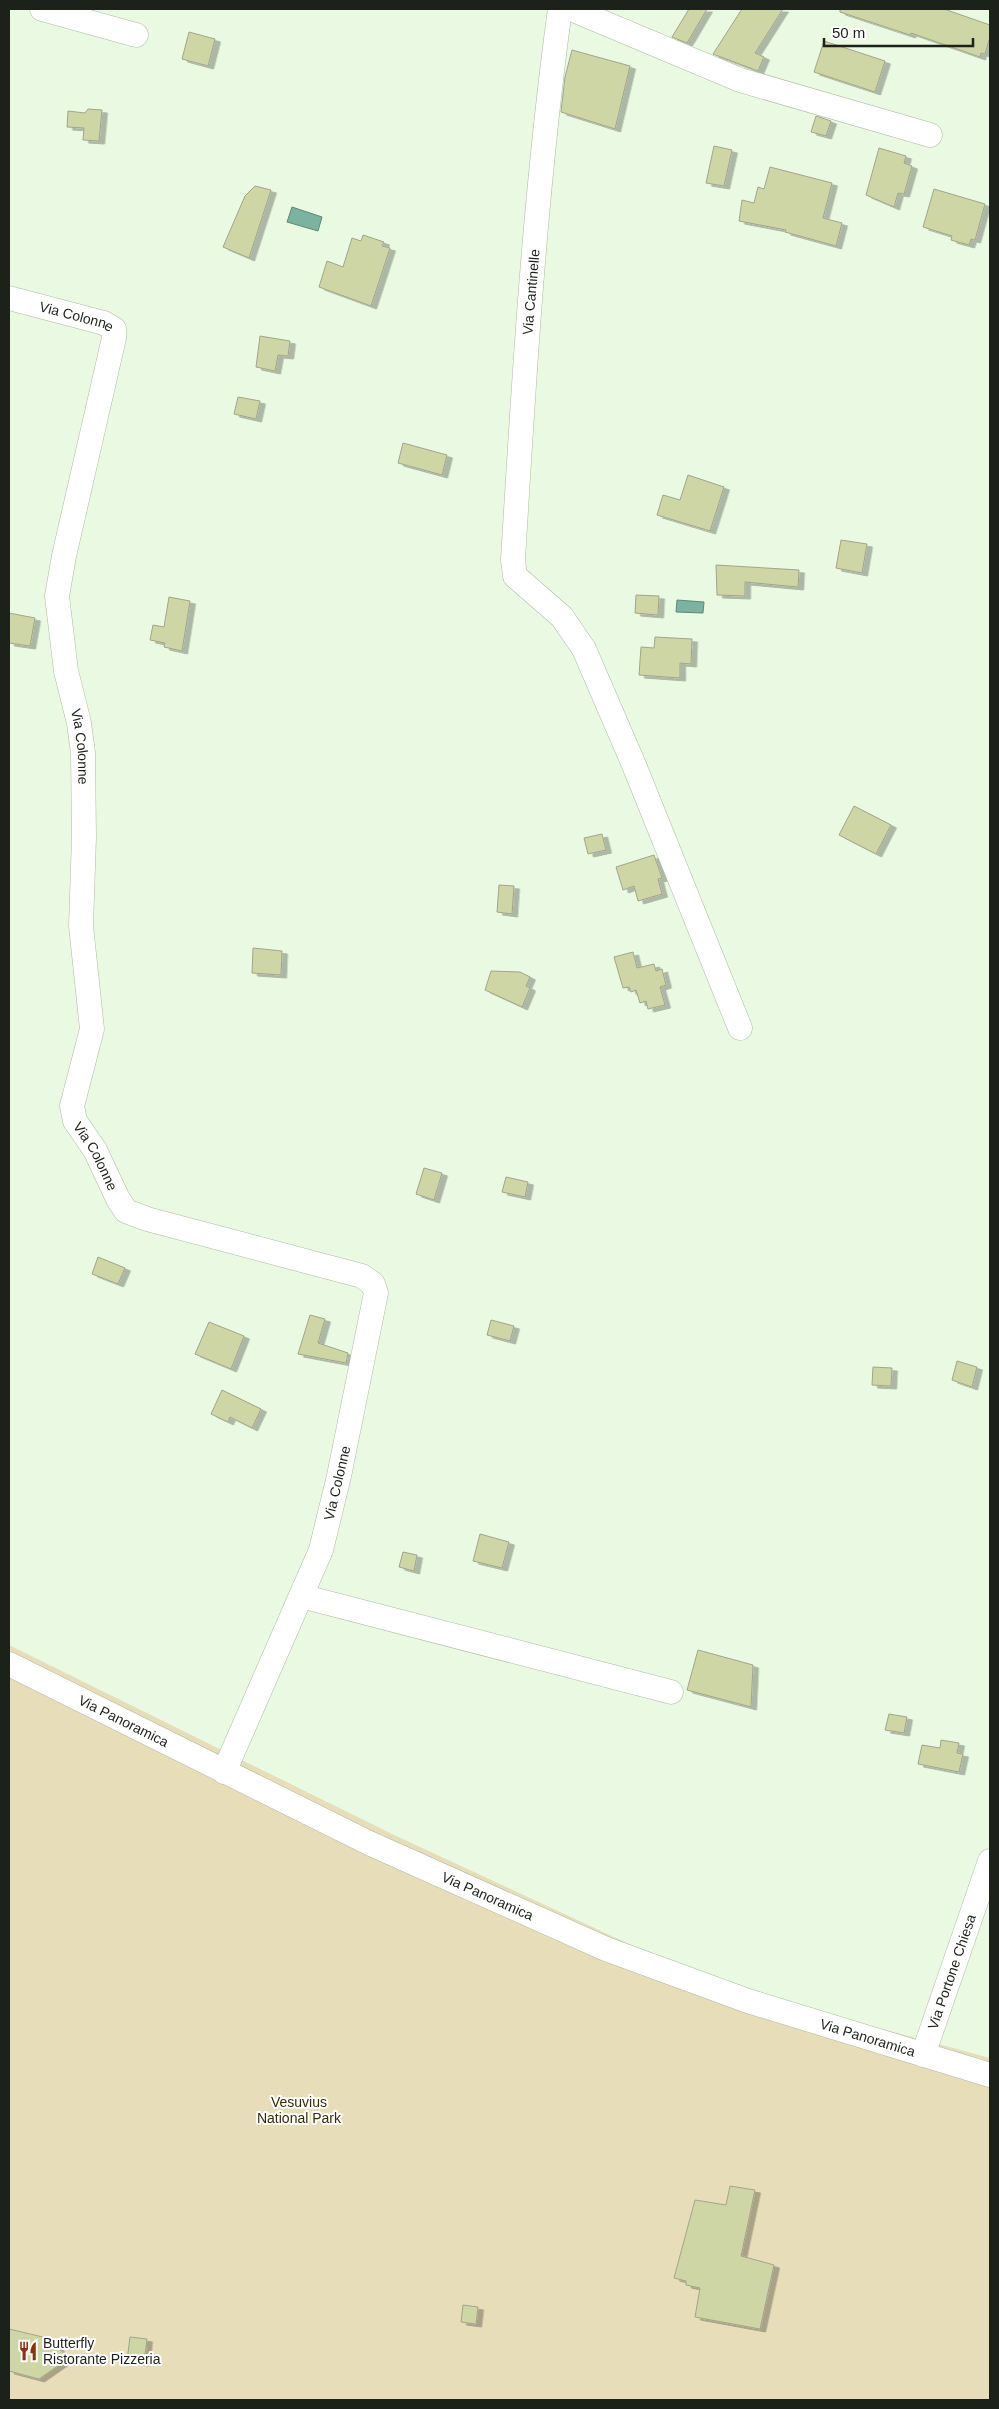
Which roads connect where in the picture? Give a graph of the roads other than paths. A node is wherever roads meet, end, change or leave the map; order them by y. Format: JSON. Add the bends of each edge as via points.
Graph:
{"nodes":[{"id":1,"x":42,"y":9,"type":"edge"},
{"id":2,"x":560,"y":9,"type":"edge"},
{"id":3,"x":571,"y":9,"type":"edge"},
{"id":4,"x":136,"y":35,"type":"dead end"},
{"id":5,"x":930,"y":135,"type":"dead end"},
{"id":6,"x":9,"y":298,"type":"edge"},
{"id":7,"x":740,"y":1028,"type":"dead end"},
{"id":8,"x":301,"y":1596,"type":"junction"},
{"id":9,"x":9,"y":1664,"type":"edge"},
{"id":10,"x":671,"y":1692,"type":"dead end"},
{"id":11,"x":224,"y":1772,"type":"junction"},
{"id":12,"x":990,"y":1861,"type":"edge"},
{"id":13,"x":923,"y":2055,"type":"junction"},
{"id":14,"x":990,"y":2075,"type":"edge"}],
"edges":[{"from":1,"to":4,"type":"street"},
{"from":2,"to":7,"type":"street","name":"Via Cantinelle","via":[[547,105],[524,380],[513,560],[515,576],[562,617],[584,649]]},
{"from":3,"to":5,"type":"street","via":[[740,80]]},
{"from":6,"to":8,"type":"street","name":"Via Colonne","via":[[104,323],[114,329],[57,596],[66,671],[83,753],[81,926],[92,1029],[72,1106],[75,1121],[95,1150],[126,1211],[362,1276],[373,1284],[376,1293],[323,1541]]},
{"from":8,"to":10,"type":"street"},
{"from":8,"to":11,"type":"street","name":"Via Colonne"},
{"from":9,"to":11,"type":"street","name":"Via Panoramica"},
{"from":11,"to":13,"type":"street","name":"Via Panoramica","via":[[369,1843],[606,1949],[748,2001]]},
{"from":12,"to":13,"type":"street","name":"Via Portone Chiesa"},
{"from":13,"to":14,"type":"street","name":"Via Panoramica"}]}
